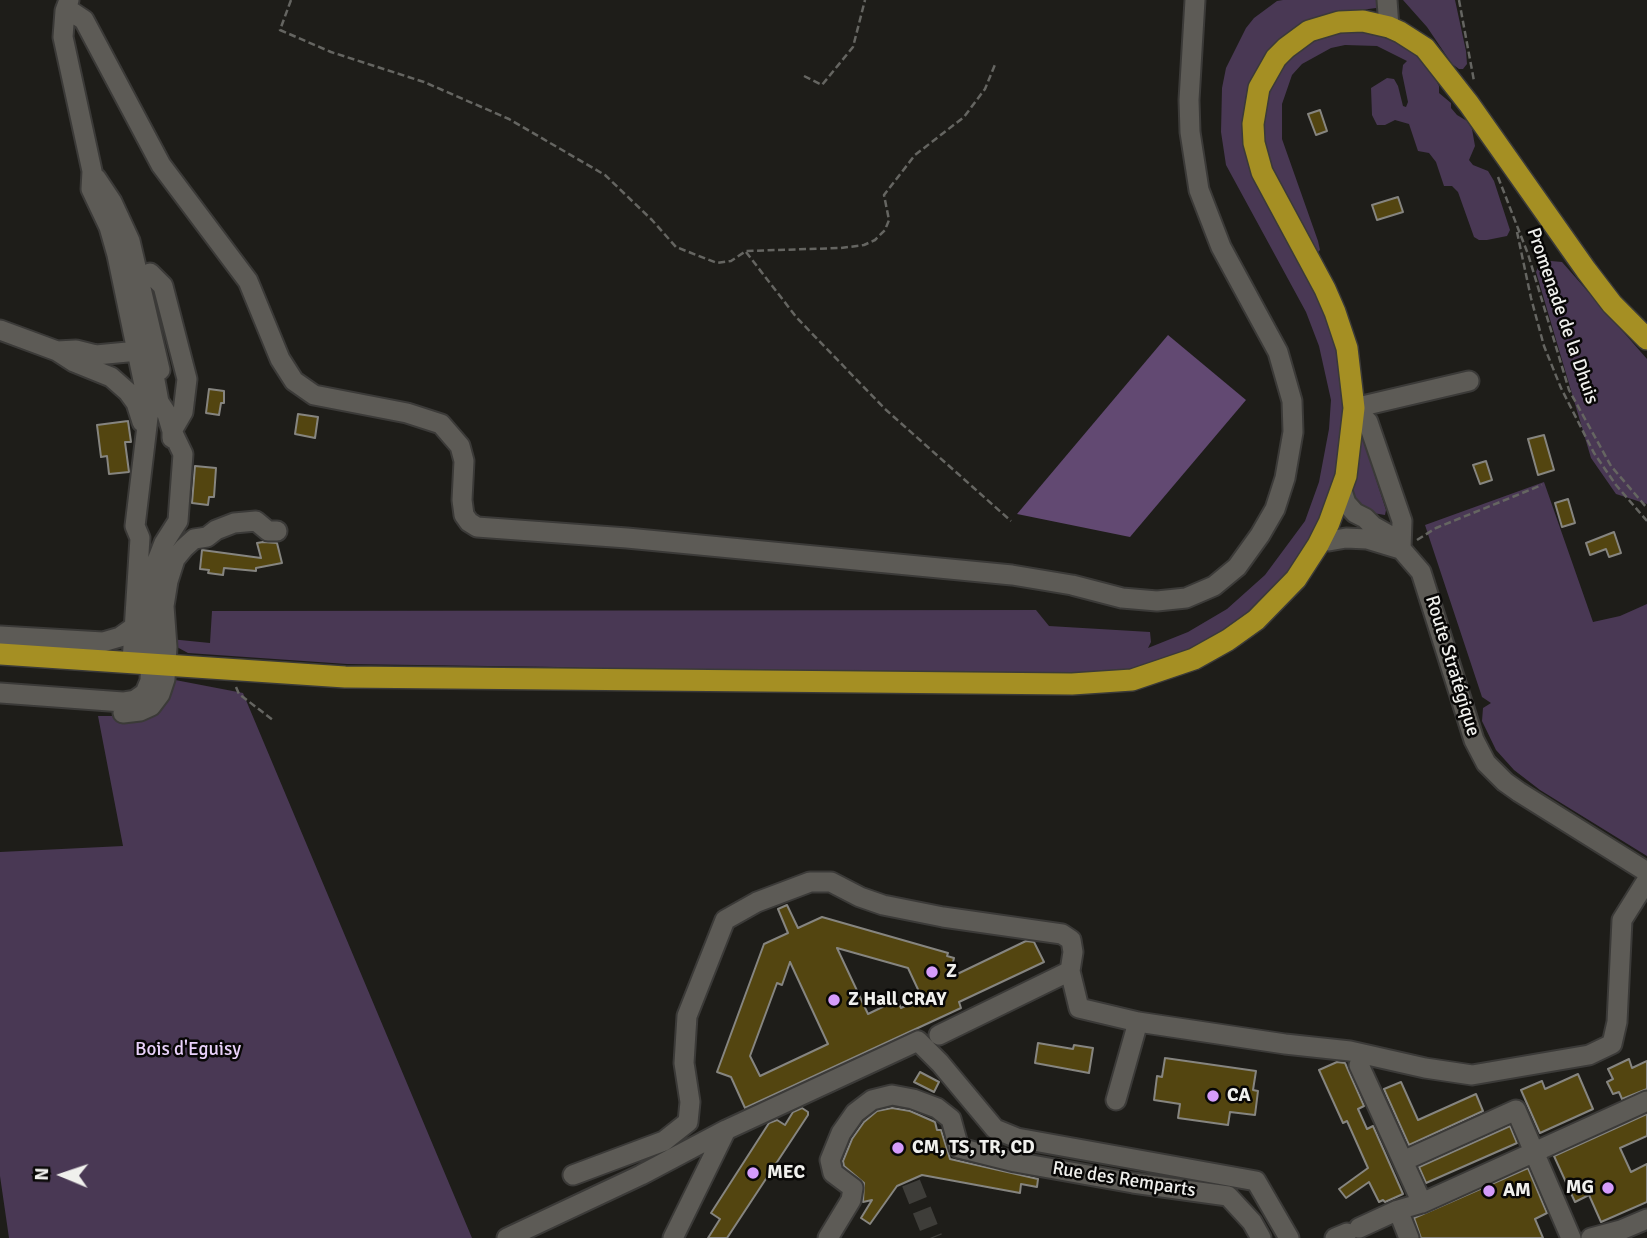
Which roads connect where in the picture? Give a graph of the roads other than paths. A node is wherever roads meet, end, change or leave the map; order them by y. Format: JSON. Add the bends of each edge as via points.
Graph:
{"nodes":[{"id":1,"x":1195,"y":0,"type":"edge"},
{"id":2,"x":1387,"y":0,"type":"edge"},
{"id":3,"x":68,"y":4,"type":"edge"},
{"id":4,"x":1389,"y":27,"type":"junction"},
{"id":5,"x":136,"y":274,"type":"junction"},
{"id":6,"x":0,"y":330,"type":"edge"},
{"id":7,"x":1647,"y":339,"type":"edge"},
{"id":8,"x":57,"y":351,"type":"junction"},
{"id":9,"x":138,"y":351,"type":"junction"},
{"id":10,"x":1469,"y":381,"type":"dead end"},
{"id":11,"x":1354,"y":408,"type":"junction"},
{"id":12,"x":177,"y":413,"type":"junction"},
{"id":13,"x":147,"y":435,"type":"junction"},
{"id":14,"x":1342,"y":491,"type":"junction"},
{"id":15,"x":1373,"y":526,"type":"junction"},
{"id":16,"x":216,"y":530,"type":"junction"},
{"id":17,"x":1325,"y":530,"type":"junction"},
{"id":18,"x":277,"y":531,"type":"dead end"},
{"id":19,"x":164,"y":543,"type":"junction"},
{"id":20,"x":1401,"y":549,"type":"junction"},
{"id":21,"x":138,"y":575,"type":"junction"},
{"id":22,"x":134,"y":627,"type":"junction"},
{"id":23,"x":0,"y":636,"type":"edge"},
{"id":24,"x":0,"y":654,"type":"edge"},
{"id":25,"x":150,"y":663,"type":"junction"},
{"id":26,"x":0,"y":693,"type":"edge"},
{"id":27,"x":0,"y":703,"type":"edge"},
{"id":28,"x":1647,"y":872,"type":"edge"},
{"id":29,"x":1647,"y":880,"type":"edge"},
{"id":30,"x":1070,"y":971,"type":"junction"},
{"id":31,"x":1138,"y":1022,"type":"junction"},
{"id":32,"x":939,"y":1035,"type":"dead end"},
{"id":33,"x":1359,"y":1065,"type":"dead end"},
{"id":34,"x":1116,"y":1100,"type":"dead end"},
{"id":35,"x":1647,"y":1101,"type":"edge"},
{"id":36,"x":726,"y":1130,"type":"junction"},
{"id":37,"x":1535,"y":1151,"type":"junction"},
{"id":38,"x":1403,"y":1161,"type":"junction"},
{"id":39,"x":573,"y":1175,"type":"dead end"},
{"id":40,"x":1422,"y":1203,"type":"junction"},
{"id":41,"x":1398,"y":1210,"type":"junction"},
{"id":42,"x":1647,"y":1219,"type":"edge"},
{"id":43,"x":1347,"y":1233,"type":"edge"},
{"id":44,"x":1623,"y":1234,"type":"edge"},
{"id":45,"x":507,"y":1238,"type":"edge"},
{"id":46,"x":673,"y":1238,"type":"edge"},
{"id":47,"x":828,"y":1238,"type":"edge"},
{"id":48,"x":1261,"y":1238,"type":"edge"},
{"id":49,"x":1289,"y":1238,"type":"edge"},
{"id":50,"x":1409,"y":1238,"type":"edge"},
{"id":51,"x":1571,"y":1238,"type":"edge"},
{"id":52,"x":1591,"y":1238,"type":"edge"}],
"edges":[{"from":1,"to":3,"type":"street","via":[[1189,100],[1199,190],[1221,247],[1278,352],[1292,401],[1293,432],[1275,509],[1237,567],[1213,586],[1186,598],[1157,601],[1012,575],[477,527],[464,515],[460,446],[441,425],[407,413],[314,395],[293,381],[248,281],[161,165],[84,20]]},
{"from":2,"to":4,"type":"street"},
{"from":3,"to":5,"type":"street","via":[[63,22],[65,51],[92,171],[91,189]]},
{"from":4,"to":7,"type":"main road","via":[[1425,48],[1586,270]]},
{"from":4,"to":11,"type":"main road","via":[[1349,20],[1309,31],[1269,67],[1254,111],[1254,143],[1262,172],[1339,324],[1350,364]]},
{"from":5,"to":9,"type":"street"},
{"from":5,"to":12,"type":"street","via":[[168,402]]},
{"from":5,"to":12,"type":"street","via":[[163,286],[187,379]]},
{"from":6,"to":8,"type":"street"},
{"from":8,"to":9,"type":"street","via":[[96,355]]},
{"from":8,"to":13,"type":"street","via":[[111,377],[128,392]]},
{"from":9,"to":12,"type":"street","via":[[146,355],[159,402]]},
{"from":9,"to":13,"type":"street","via":[[149,409]]},
{"from":10,"to":11,"type":"street"},
{"from":11,"to":14,"type":"main road"},
{"from":11,"to":20,"type":"street","via":[[1368,422],[1402,521]]},
{"from":12,"to":13,"type":"street"},
{"from":12,"to":19,"type":"street","via":[[183,454],[178,521]]},
{"from":13,"to":21,"type":"street","via":[[154,455]]},
{"from":14,"to":15,"type":"street","name":"Route Stratégique","via":[[1346,503]]},
{"from":14,"to":17,"type":"main road"},
{"from":15,"to":17,"type":"street","via":[[1339,522]]},
{"from":15,"to":20,"type":"street","name":"Route Stratégique","via":[[1389,534]]},
{"from":16,"to":18,"type":"street","via":[[256,521],[268,531]]},
{"from":16,"to":19,"type":"street"},
{"from":16,"to":25,"type":"street","via":[[194,539],[175,559]]},
{"from":17,"to":20,"type":"street","via":[[1329,541],[1367,540]]},
{"from":17,"to":25,"type":"main road","via":[[1283,594],[1240,632],[1182,664],[1118,682],[345,677]]},
{"from":19,"to":21,"type":"street"},
{"from":19,"to":25,"type":"street","via":[[153,571]]},
{"from":20,"to":28,"type":"street","name":"Route Stratégique","via":[[1427,586],[1474,740],[1486,763],[1519,792]]},
{"from":21,"to":22,"type":"street"},
{"from":22,"to":23,"type":"street","via":[[103,642]]},
{"from":22,"to":25,"type":"street"},
{"from":24,"to":25,"type":"main road"},
{"from":25,"to":26,"type":"street","via":[[150,681],[145,693],[135,700]]},
{"from":25,"to":27,"type":"street","via":[[165,679],[151,706],[140,711]]},
{"from":29,"to":31,"type":"street","via":[[1622,920],[1612,1044],[1589,1055],[1472,1074],[1350,1051]]},
{"from":30,"to":31,"type":"street","via":[[1079,1008]]},
{"from":30,"to":32,"type":"street"},
{"from":30,"to":39,"type":"street","via":[[1071,940],[1062,934],[883,905],[831,882],[810,882],[757,902],[725,920],[687,1016],[688,1122],[664,1141]]},
{"from":31,"to":34,"type":"street"},
{"from":33,"to":38,"type":"street"},
{"from":35,"to":37,"type":"street"},
{"from":36,"to":45,"type":"street"},
{"from":36,"to":46,"type":"street"},
{"from":36,"to":49,"type":"street","via":[[918,1041],[995,1129],[1029,1140],[1256,1181]]},
{"from":37,"to":38,"type":"street","via":[[1516,1110]]},
{"from":37,"to":40,"type":"street"},
{"from":37,"to":51,"type":"street"},
{"from":38,"to":40,"type":"street"},
{"from":40,"to":41,"type":"street"},
{"from":41,"to":43,"type":"street"},
{"from":41,"to":50,"type":"street"},
{"from":42,"to":44,"type":"street"},
{"from":44,"to":52,"type":"street"},
{"from":47,"to":48,"type":"street","name":"Rue des Remparts","via":[[851,1200],[853,1188],[833,1173],[830,1160],[841,1133],[872,1100],[892,1095],[937,1108],[951,1119],[959,1148],[1067,1171],[1228,1196]]}]}
